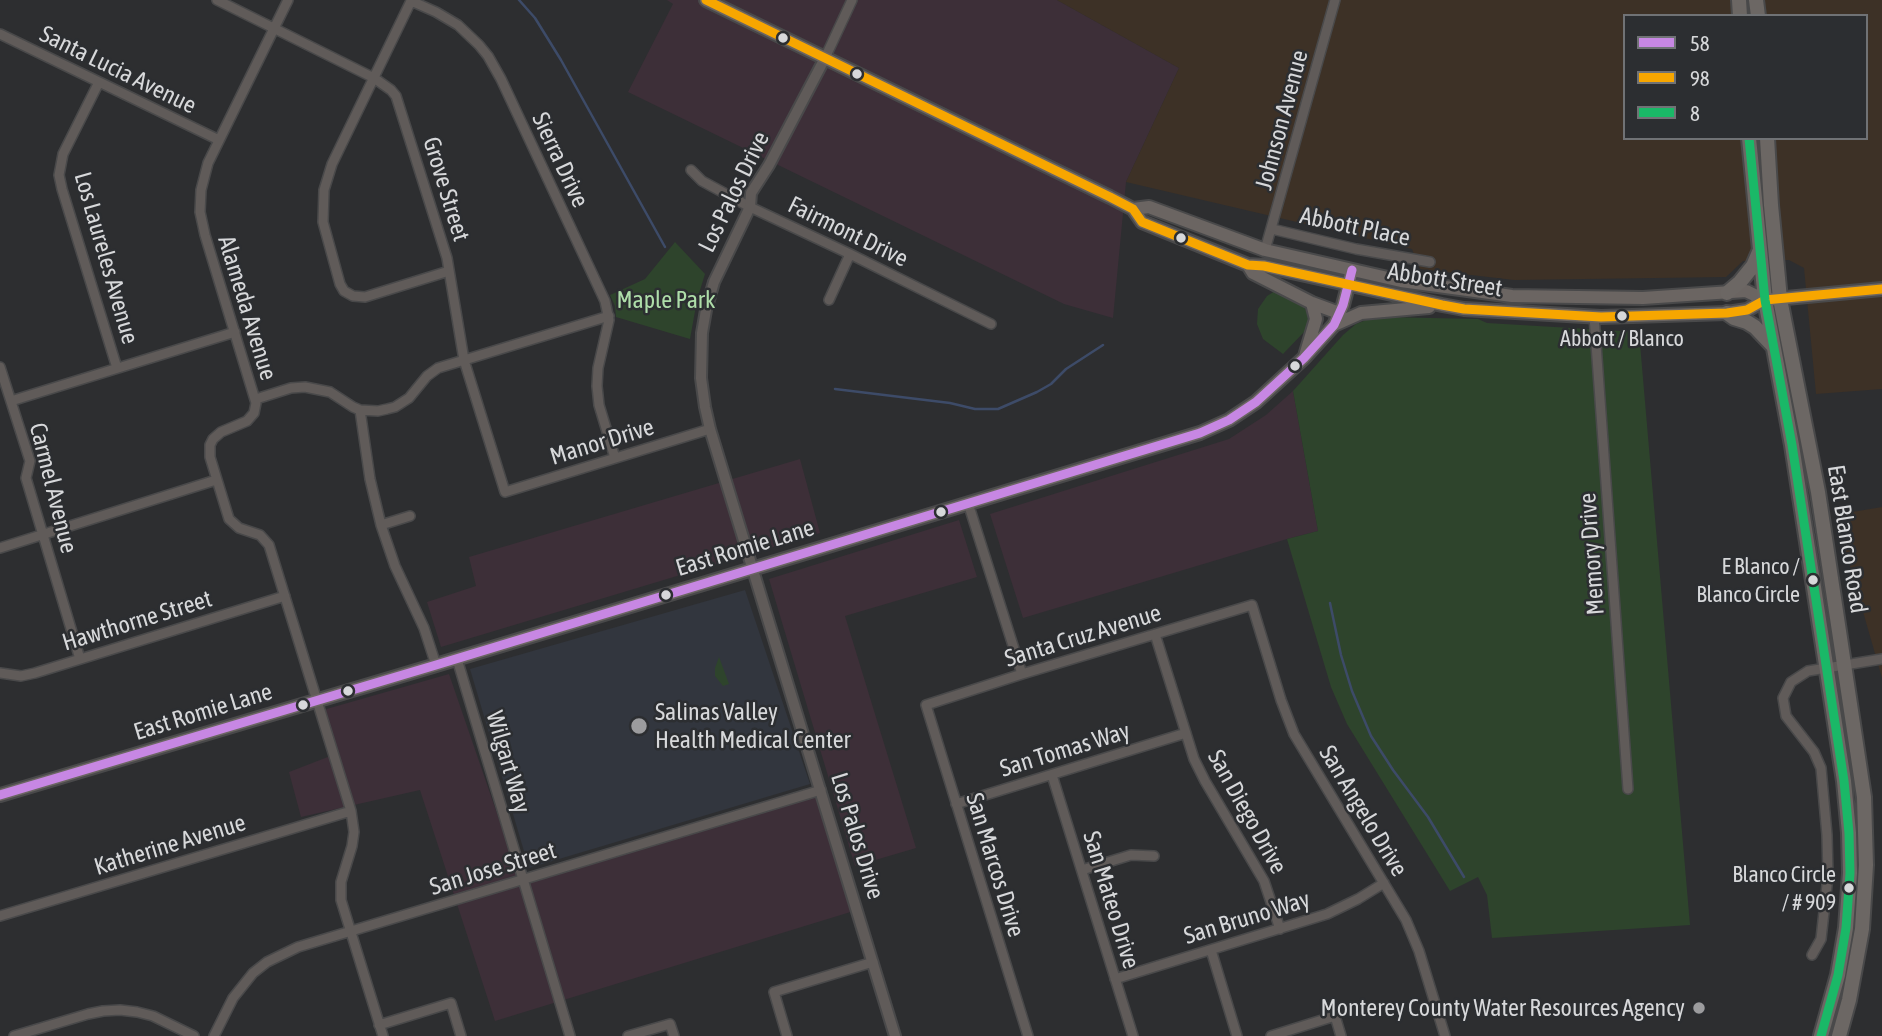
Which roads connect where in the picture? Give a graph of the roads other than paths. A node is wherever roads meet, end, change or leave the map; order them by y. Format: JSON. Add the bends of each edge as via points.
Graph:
{"nodes":[{"id":1,"x":217,"y":0,"type":"edge"},
{"id":2,"x":288,"y":0,"type":"edge"},
{"id":3,"x":706,"y":0,"type":"edge"},
{"id":4,"x":852,"y":0,"type":"edge"},
{"id":5,"x":1335,"y":0,"type":"edge"},
{"id":6,"x":274,"y":28,"type":"junction"},
{"id":7,"x":0,"y":34,"type":"edge"},
{"id":8,"x":825,"y":58,"type":"junction"},
{"id":9,"x":374,"y":78,"type":"junction"},
{"id":10,"x":99,"y":82,"type":"junction"},
{"id":11,"x":219,"y":140,"type":"junction"},
{"id":12,"x":1749,"y":140,"type":"edge"},
{"id":13,"x":1768,"y":140,"type":"edge"},
{"id":14,"x":691,"y":170,"type":"dead end"},
{"id":15,"x":750,"y":207,"type":"junction"},
{"id":16,"x":1133,"y":209,"type":"junction"},
{"id":17,"x":1272,"y":229,"type":"junction"},
{"id":18,"x":1265,"y":250,"type":"junction"},
{"id":19,"x":1759,"y":250,"type":"junction"},
{"id":20,"x":850,"y":254,"type":"junction"},
{"id":21,"x":1430,"y":262,"type":"dead end"},
{"id":22,"x":1248,"y":265,"type":"junction"},
{"id":23,"x":1352,"y":270,"type":"junction"},
{"id":24,"x":449,"y":271,"type":"junction"},
{"id":25,"x":1348,"y":285,"type":"junction"},
{"id":26,"x":1882,"y":289,"type":"edge"},
{"id":27,"x":1727,"y":293,"type":"junction"},
{"id":28,"x":1773,"y":299,"type":"junction"},
{"id":29,"x":829,"y":300,"type":"dead end"},
{"id":30,"x":1312,"y":303,"type":"junction"},
{"id":31,"x":1442,"y":306,"type":"junction"},
{"id":32,"x":1727,"y":313,"type":"junction"},
{"id":33,"x":609,"y":316,"type":"junction"},
{"id":34,"x":1594,"y":316,"type":"junction"},
{"id":35,"x":1336,"y":319,"type":"junction"},
{"id":36,"x":991,"y":324,"type":"dead end"},
{"id":37,"x":235,"y":332,"type":"junction"},
{"id":38,"x":1773,"y":346,"type":"junction"},
{"id":39,"x":1304,"y":358,"type":"junction"},
{"id":40,"x":464,"y":360,"type":"junction"},
{"id":41,"x":0,"y":367,"type":"edge"},
{"id":42,"x":117,"y":368,"type":"junction"},
{"id":43,"x":256,"y":399,"type":"junction"},
{"id":44,"x":11,"y":401,"type":"junction"},
{"id":45,"x":360,"y":410,"type":"junction"},
{"id":46,"x":710,"y":429,"type":"junction"},
{"id":47,"x":615,"y":457,"type":"junction"},
{"id":48,"x":216,"y":480,"type":"junction"},
{"id":49,"x":505,"y":492,"type":"joint"},
{"id":50,"x":968,"y":503,"type":"junction"},
{"id":51,"x":410,"y":516,"type":"dead end"},
{"id":52,"x":381,"y":525,"type":"junction"},
{"id":53,"x":43,"y":535,"type":"junction"},
{"id":54,"x":0,"y":548,"type":"edge"},
{"id":55,"x":753,"y":568,"type":"junction"},
{"id":56,"x":285,"y":596,"type":"junction"},
{"id":57,"x":1252,"y":605,"type":"joint"},
{"id":58,"x":1155,"y":634,"type":"junction"},
{"id":59,"x":80,"y":659,"type":"junction"},
{"id":60,"x":457,"y":659,"type":"junction"},
{"id":61,"x":1882,"y":659,"type":"edge"},
{"id":62,"x":436,"y":665,"type":"junction"},
{"id":63,"x":1844,"y":666,"type":"junction"},
{"id":64,"x":1826,"y":668,"type":"junction"},
{"id":65,"x":0,"y":673,"type":"edge"},
{"id":66,"x":1022,"y":674,"type":"junction"},
{"id":67,"x":316,"y":700,"type":"junction"},
{"id":68,"x":926,"y":705,"type":"joint"},
{"id":69,"x":1185,"y":733,"type":"junction"},
{"id":70,"x":1052,"y":775,"type":"junction"},
{"id":71,"x":1628,"y":789,"type":"dead end"},
{"id":72,"x":821,"y":790,"type":"junction"},
{"id":73,"x":0,"y":795,"type":"edge"},
{"id":74,"x":956,"y":804,"type":"junction"},
{"id":75,"x":351,"y":811,"type":"junction"},
{"id":76,"x":1154,"y":856,"type":"dead end"},
{"id":77,"x":1082,"y":870,"type":"junction"},
{"id":78,"x":522,"y":880,"type":"junction"},
{"id":79,"x":1384,"y":883,"type":"junction"},
{"id":80,"x":0,"y":916,"type":"edge"},
{"id":81,"x":1280,"y":929,"type":"junction"},
{"id":82,"x":351,"y":932,"type":"junction"},
{"id":83,"x":1211,"y":950,"type":"junction"},
{"id":84,"x":1812,"y":955,"type":"dead end"},
{"id":85,"x":873,"y":962,"type":"junction"},
{"id":86,"x":1115,"y":979,"type":"junction"},
{"id":87,"x":379,"y":1025,"type":"junction"},
{"id":88,"x":14,"y":1036,"type":"edge"},
{"id":89,"x":194,"y":1036,"type":"edge"},
{"id":90,"x":214,"y":1036,"type":"edge"},
{"id":91,"x":383,"y":1036,"type":"edge"},
{"id":92,"x":461,"y":1036,"type":"edge"},
{"id":93,"x":570,"y":1036,"type":"edge"},
{"id":94,"x":628,"y":1036,"type":"edge"},
{"id":95,"x":674,"y":1036,"type":"edge"},
{"id":96,"x":787,"y":1036,"type":"edge"},
{"id":97,"x":895,"y":1036,"type":"edge"},
{"id":98,"x":1028,"y":1036,"type":"edge"},
{"id":99,"x":1133,"y":1036,"type":"edge"},
{"id":100,"x":1237,"y":1036,"type":"edge"},
{"id":101,"x":1270,"y":1036,"type":"edge"},
{"id":102,"x":1341,"y":1036,"type":"edge"},
{"id":103,"x":1446,"y":1036,"type":"edge"},
{"id":104,"x":1821,"y":1036,"type":"edge"},
{"id":105,"x":1839,"y":1036,"type":"edge"}],
"edges":[{"from":1,"to":6,"type":"street","name":"Grove Street"},
{"from":2,"to":6,"type":"street","name":"Alameda Avenue"},
{"from":3,"to":8,"type":"main road","name":"Abbott Street"},
{"from":4,"to":8,"type":"street"},
{"from":5,"to":17,"type":"street","name":"Johnson Avenue"},
{"from":6,"to":9,"type":"street","name":"Grove Street"},
{"from":6,"to":11,"type":"street","name":"Alameda Avenue"},
{"from":7,"to":10,"type":"street","name":"Santa Lucia Avenue"},
{"from":8,"to":15,"type":"street","name":"Los Palos Drive","via":[[751,193]]},
{"from":8,"to":16,"type":"main road","name":"Abbott Street"},
{"from":9,"to":24,"type":"street","name":"Grove Street","via":[[391,89],[398,101]]},
{"from":9,"to":24,"type":"street","via":[[324,190],[324,231],[340,285],[348,294],[365,297]]},
{"from":9,"to":33,"type":"street","name":"Sierra Drive","via":[[411,1],[458,25],[474,39],[501,79]]},
{"from":10,"to":11,"type":"street","name":"Santa Lucia Avenue"},
{"from":10,"to":42,"type":"street","name":"Los Laureles Avenue","via":[[63,155],[59,175]]},
{"from":11,"to":37,"type":"street","name":"Alameda Avenue","via":[[204,177],[200,212]]},
{"from":12,"to":19,"type":"highway"},
{"from":13,"to":28,"type":"highway"},
{"from":14,"to":15,"type":"street","name":"Fairmont Drive"},
{"from":15,"to":20,"type":"street","name":"Fairmont Drive"},
{"from":15,"to":46,"type":"street","name":"Los Palos Drive","via":[[714,282],[704,322],[701,378]]},
{"from":16,"to":18,"type":"main road","name":"Abbott Street","via":[[1149,207]]},
{"from":16,"to":22,"type":"main road","name":"Abbott Street","via":[[1142,222]]},
{"from":17,"to":18,"type":"street","name":"Johnson Avenue"},
{"from":17,"to":21,"type":"street","name":"Abbott Place"},
{"from":18,"to":23,"type":"main road","name":"Abbott Street"},
{"from":19,"to":27,"type":"highway","via":[[1753,266]]},
{"from":19,"to":28,"type":"highway"},
{"from":20,"to":29,"type":"street"},
{"from":20,"to":36,"type":"street","name":"Fairmont Drive"},
{"from":22,"to":25,"type":"main road","name":"Abbott Street"},
{"from":22,"to":30,"type":"main road","via":[[1253,273]]},
{"from":23,"to":25,"type":"main road","name":"East Romie Lane"},
{"from":23,"to":27,"type":"main road","name":"Abbott Street","via":[[1512,296],[1621,298]]},
{"from":24,"to":40,"type":"street","name":"Grove Street"},
{"from":25,"to":31,"type":"main road","name":"Abbott Street"},
{"from":25,"to":35,"type":"main road","name":"East Romie Lane"},
{"from":26,"to":28,"type":"main road","name":"Abbott Street"},
{"from":27,"to":28,"type":"main road","name":"Abbott Street","via":[[1746,291]]},
{"from":28,"to":32,"type":"main road","name":"Abbott Street"},
{"from":28,"to":38,"type":"highway","name":"East Blanco Road"},
{"from":28,"to":63,"type":"highway","name":"East Blanco Road","via":[[1818,492]]},
{"from":30,"to":35,"type":"main road"},
{"from":30,"to":39,"type":"main road","via":[[1317,319]]},
{"from":31,"to":34,"type":"main road","name":"Abbott Street"},
{"from":31,"to":35,"type":"main road"},
{"from":32,"to":34,"type":"main road","name":"Abbott Street"},
{"from":32,"to":38,"type":"highway","via":[[1755,327]]},
{"from":33,"to":40,"type":"street"},
{"from":33,"to":47,"type":"street","via":[[597,386]]},
{"from":34,"to":71,"type":"street","name":"Memory Drive"},
{"from":35,"to":39,"type":"main road","name":"East Romie Lane"},
{"from":37,"to":42,"type":"street"},
{"from":37,"to":43,"type":"street","name":"Alameda Avenue"},
{"from":38,"to":64,"type":"highway","name":"East Blanco Road"},
{"from":39,"to":50,"type":"main road","name":"East Romie Lane","via":[[1256,402],[1213,428]]},
{"from":40,"to":45,"type":"street","via":[[432,372],[395,407]]},
{"from":40,"to":49,"type":"street","name":"Grove Street"},
{"from":41,"to":44,"type":"street","name":"Carmel Avenue"},
{"from":42,"to":44,"type":"street"},
{"from":43,"to":45,"type":"street","via":[[311,387],[330,392]]},
{"from":43,"to":48,"type":"street","name":"Alameda Avenue","via":[[247,421],[221,432],[211,442]]},
{"from":44,"to":53,"type":"street","name":"Carmel Avenue","via":[[29,457],[26,478]]},
{"from":45,"to":52,"type":"street"},
{"from":46,"to":47,"type":"street","name":"Manor Drive"},
{"from":46,"to":55,"type":"street","name":"Los Palos Drive"},
{"from":47,"to":49,"type":"street","name":"Manor Drive"},
{"from":48,"to":53,"type":"street"},
{"from":48,"to":56,"type":"street","name":"Alameda Avenue","via":[[232,523],[260,535],[270,545]]},
{"from":50,"to":55,"type":"main road","name":"East Romie Lane"},
{"from":50,"to":66,"type":"street"},
{"from":51,"to":52,"type":"street"},
{"from":52,"to":62,"type":"street"},
{"from":53,"to":54,"type":"street"},
{"from":53,"to":59,"type":"street","name":"Carmel Avenue"},
{"from":55,"to":60,"type":"main road","name":"East Romie Lane"},
{"from":55,"to":72,"type":"street","name":"Los Palos Drive"},
{"from":56,"to":59,"type":"street","name":"Hawthorne Street"},
{"from":56,"to":67,"type":"street","name":"Alameda Avenue"},
{"from":57,"to":58,"type":"street","name":"Santa Cruz Avenue"},
{"from":57,"to":79,"type":"street","name":"San Angelo Drive","via":[[1294,734]]},
{"from":58,"to":66,"type":"street","name":"Santa Cruz Avenue"},
{"from":58,"to":69,"type":"street","name":"San Diego Drive"},
{"from":59,"to":65,"type":"street","name":"Hawthorne Street","via":[[27,676]]},
{"from":60,"to":62,"type":"main road","name":"East Romie Lane"},
{"from":60,"to":78,"type":"street","name":"Wilgart Way"},
{"from":61,"to":63,"type":"street"},
{"from":62,"to":67,"type":"main road","name":"East Romie Lane"},
{"from":63,"to":64,"type":"street"},
{"from":63,"to":105,"type":"highway","name":"East Blanco Road","via":[[1864,797],[1866,865],[1862,929]]},
{"from":64,"to":84,"type":"street","via":[[1808,671],[1791,682],[1783,698],[1786,716],[1821,768],[1828,876],[1821,939]]},
{"from":64,"to":104,"type":"highway","name":"East Blanco Road","via":[[1844,781],[1850,873],[1838,975]]},
{"from":66,"to":68,"type":"street","name":"Santa Cruz Avenue"},
{"from":67,"to":73,"type":"main road","name":"East Romie Lane"},
{"from":67,"to":75,"type":"street","name":"Alameda Avenue"},
{"from":68,"to":74,"type":"street","name":"San Marcos Drive"},
{"from":69,"to":70,"type":"street","name":"San Tomas Way"},
{"from":69,"to":81,"type":"street","name":"San Diego Drive","via":[[1205,781],[1264,881]]},
{"from":70,"to":74,"type":"street","name":"San Tomas Way"},
{"from":70,"to":77,"type":"street","name":"San Mateo Drive"},
{"from":72,"to":78,"type":"street","name":"San Jose Street"},
{"from":72,"to":85,"type":"street","name":"Los Palos Drive"},
{"from":74,"to":98,"type":"street","name":"San Marcos Drive"},
{"from":75,"to":80,"type":"street","name":"Katherine Avenue"},
{"from":75,"to":82,"type":"street","name":"Alameda Avenue","via":[[353,839],[340,890]]},
{"from":76,"to":77,"type":"street","via":[[1131,855]]},
{"from":77,"to":86,"type":"street","name":"San Mateo Drive"},
{"from":78,"to":82,"type":"street","name":"San Jose Street"},
{"from":78,"to":93,"type":"street","name":"Wilgart Way"},
{"from":79,"to":81,"type":"street","name":"San Bruno Way","via":[[1343,907]]},
{"from":79,"to":103,"type":"street","name":"San Angelo Drive","via":[[1411,932]]},
{"from":81,"to":83,"type":"street","name":"San Bruno Way"},
{"from":82,"to":87,"type":"street","name":"Alameda Avenue"},
{"from":82,"to":90,"type":"street","name":"San Jose Street","via":[[298,947],[267,962],[243,985]]},
{"from":83,"to":86,"type":"street","name":"San Bruno Way"},
{"from":83,"to":100,"type":"street"},
{"from":85,"to":96,"type":"street","via":[[774,992]]},
{"from":85,"to":97,"type":"street","name":"Los Palos Drive"},
{"from":86,"to":99,"type":"street","name":"San Mateo Drive"},
{"from":87,"to":91,"type":"street","name":"Alameda Avenue"},
{"from":87,"to":92,"type":"street","via":[[451,1003]]},
{"from":88,"to":89,"type":"street","via":[[88,1014],[120,1010],[153,1016]]},
{"from":94,"to":95,"type":"street","via":[[670,1024]]},
{"from":101,"to":102,"type":"street","via":[[1335,1016]]}]}
